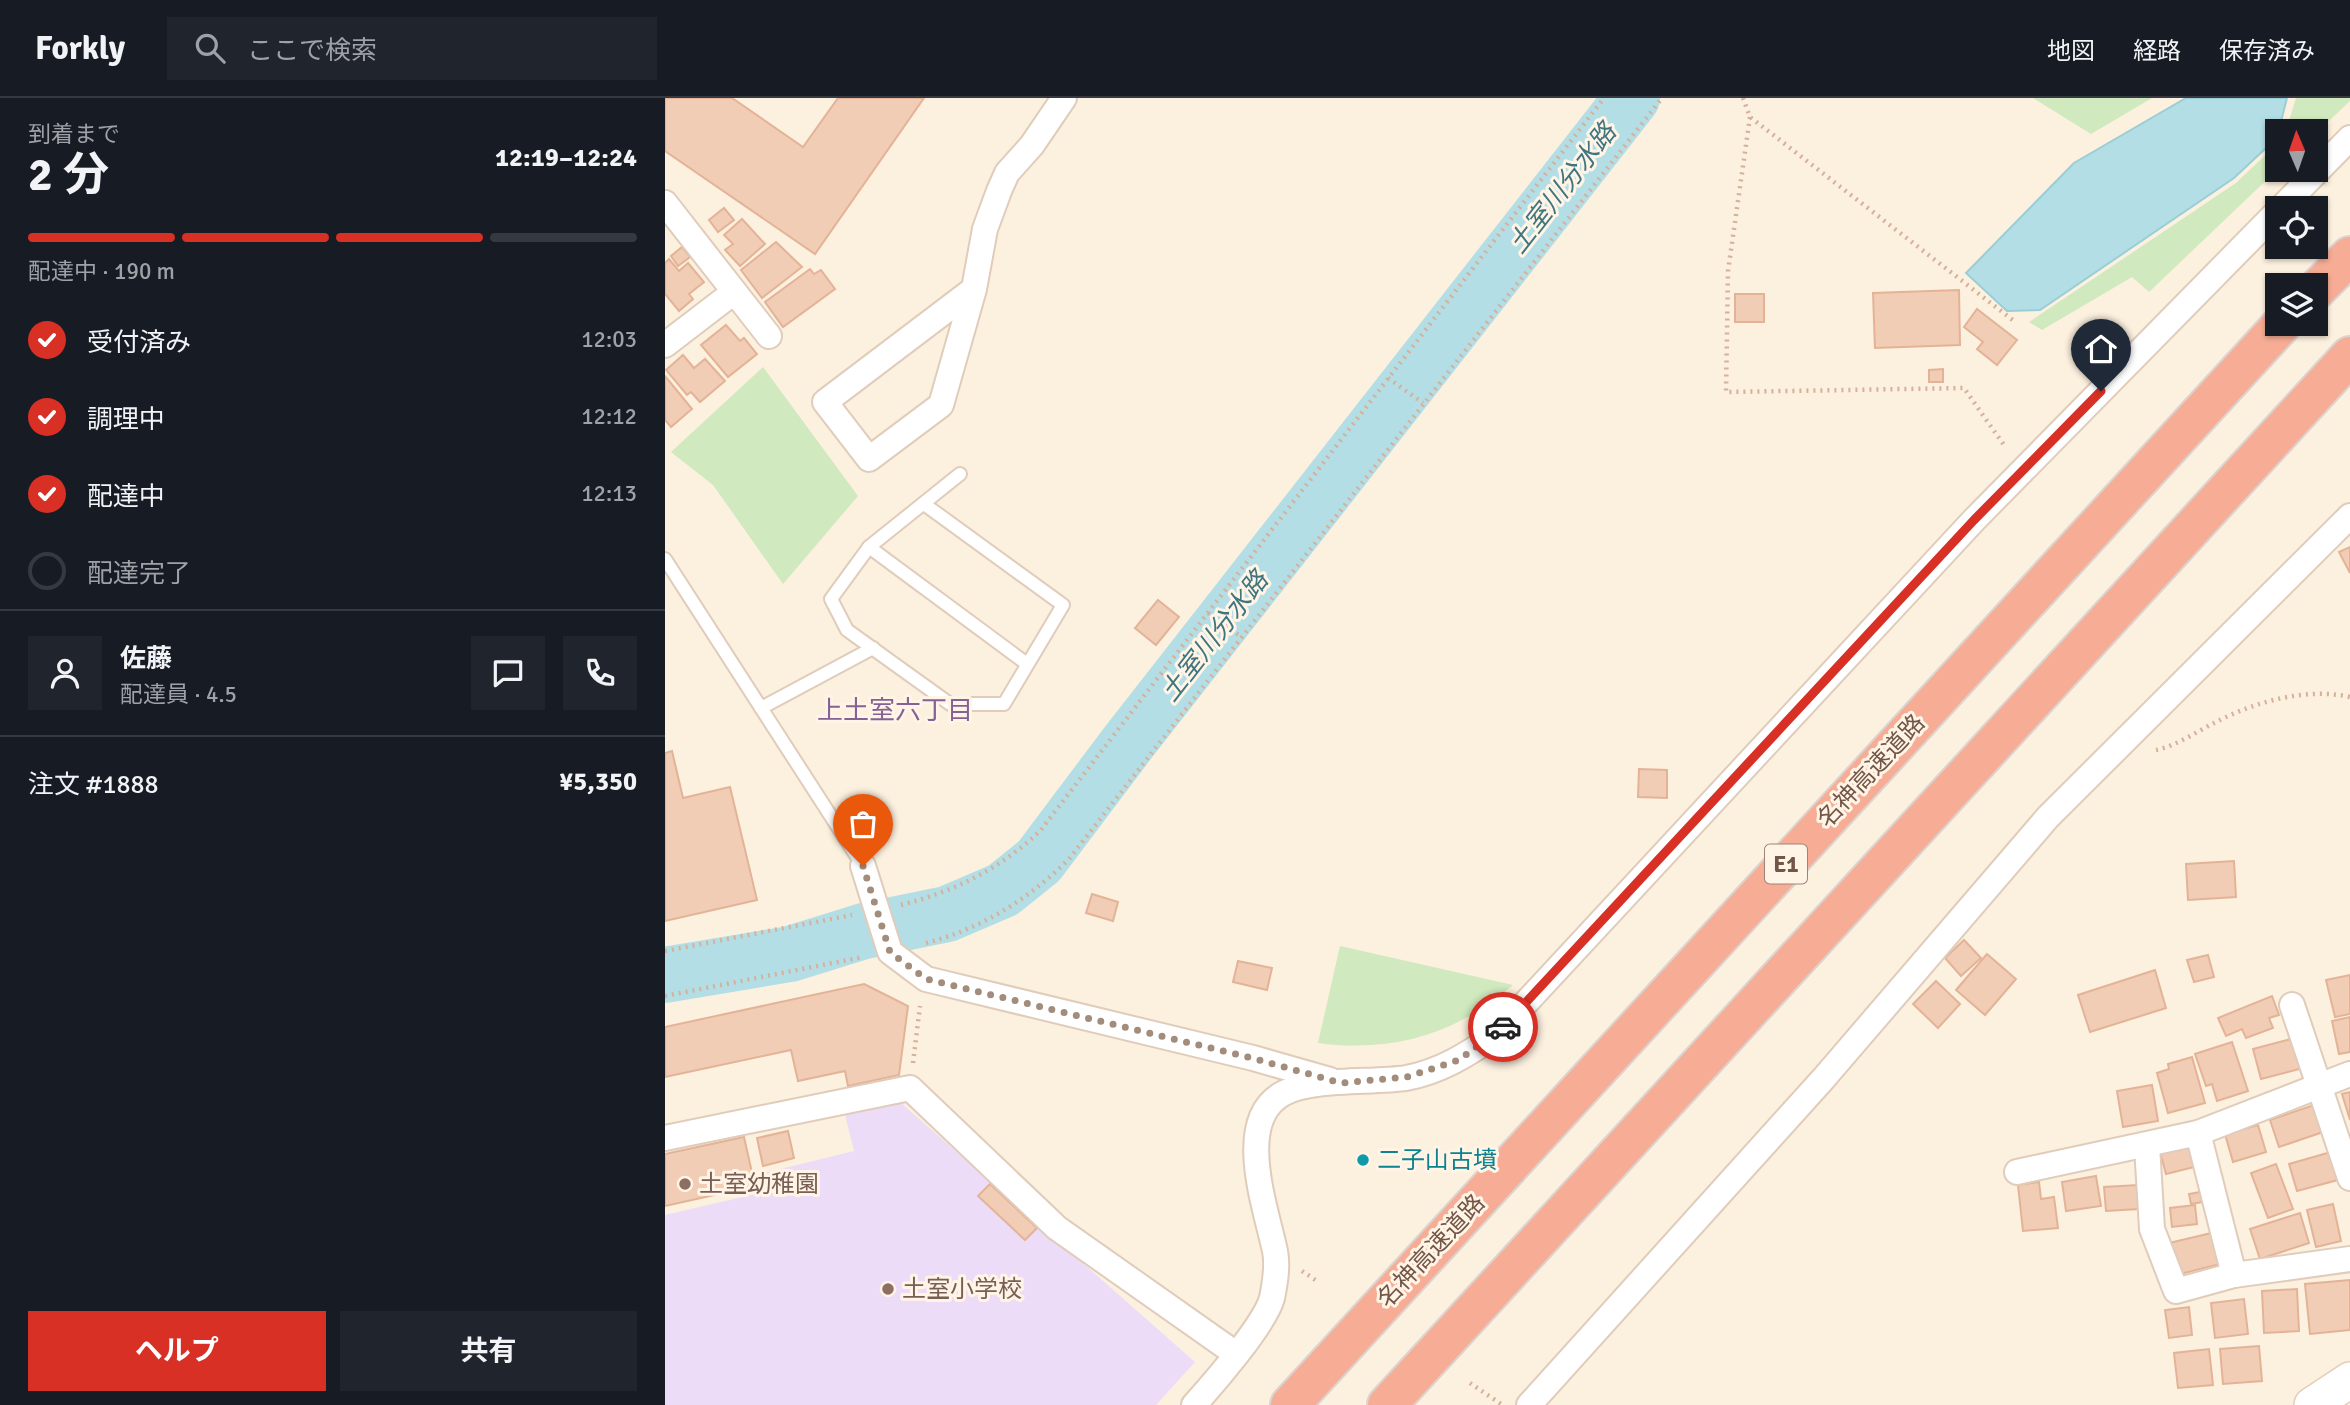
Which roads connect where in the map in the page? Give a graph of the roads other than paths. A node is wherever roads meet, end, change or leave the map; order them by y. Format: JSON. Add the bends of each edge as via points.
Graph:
{"nodes":[{"id":1,"x":1063,"y":98,"type":"edge"},
{"id":2,"x":2350,"y":138,"type":"edge"},
{"id":3,"x":2293,"y":196,"type":"edge"},
{"id":4,"x":665,"y":203,"type":"edge"},
{"id":5,"x":2265,"y":224,"type":"edge"},
{"id":6,"x":2350,"y":256,"type":"edge"},
{"id":7,"x":2328,"y":277,"type":"edge"},
{"id":8,"x":974,"y":289,"type":"junction"},
{"id":9,"x":734,"y":292,"type":"junction"},
{"id":10,"x":769,"y":336,"type":"dead end"},
{"id":11,"x":2271,"y":336,"type":"edge"},
{"id":12,"x":665,"y":345,"type":"edge"},
{"id":13,"x":2350,"y":356,"type":"edge"},
{"id":14,"x":960,"y":474,"type":"dead end"},
{"id":15,"x":925,"y":504,"type":"junction"},
{"id":16,"x":2350,"y":516,"type":"edge"},
{"id":17,"x":869,"y":547,"type":"junction"},
{"id":18,"x":665,"y":559,"type":"edge"},
{"id":19,"x":873,"y":648,"type":"junction"},
{"id":20,"x":1027,"y":664,"type":"junction"},
{"id":21,"x":761,"y":709,"type":"junction"},
{"id":22,"x":863,"y":866,"type":"joint"},
{"id":23,"x":2292,"y":1005,"type":"dead end"},
{"id":24,"x":2350,"y":1074,"type":"edge"},
{"id":25,"x":1341,"y":1083,"type":"junction"},
{"id":26,"x":2319,"y":1085,"type":"junction"},
{"id":27,"x":2199,"y":1133,"type":"junction"},
{"id":28,"x":665,"y":1138,"type":"edge"},
{"id":29,"x":2147,"y":1146,"type":"junction"},
{"id":30,"x":2017,"y":1172,"type":"dead end"},
{"id":31,"x":2350,"y":1178,"type":"edge"},
{"id":32,"x":2350,"y":1259,"type":"edge"},
{"id":33,"x":2234,"y":1275,"type":"junction"},
{"id":34,"x":1236,"y":1354,"type":"junction"},
{"id":35,"x":2350,"y":1380,"type":"edge"},
{"id":36,"x":1194,"y":1405,"type":"edge"},
{"id":37,"x":1290,"y":1405,"type":"edge"},
{"id":38,"x":1387,"y":1405,"type":"edge"},
{"id":39,"x":1529,"y":1405,"type":"edge"},
{"id":40,"x":2312,"y":1405,"type":"edge"}],
"edges":[{"from":1,"to":8,"type":"street","via":[[1007,173],[980,249]]},
{"from":2,"to":3,"type":"street"},
{"from":4,"to":9,"type":"street"},
{"from":5,"to":25,"type":"street","via":[[2022,471],[1496,1035],[1459,1060],[1407,1077]]},
{"from":6,"to":7,"type":"highway"},
{"from":8,"to":8,"type":"street","via":[[941,405],[869,459],[825,402]]},
{"from":9,"to":10,"type":"street"},
{"from":9,"to":12,"type":"street"},
{"from":11,"to":37,"type":"highway","name":"名神高速道路","number":"E1"},
{"from":13,"to":38,"type":"highway"},
{"from":14,"to":15,"type":"lane"},
{"from":15,"to":17,"type":"lane"},
{"from":15,"to":20,"type":"lane","via":[[1063,605]]},
{"from":16,"to":39,"type":"street","via":[[2048,817],[1815,1089]]},
{"from":17,"to":19,"type":"lane","via":[[831,599],[847,630]]},
{"from":17,"to":20,"type":"lane"},
{"from":18,"to":21,"type":"lane"},
{"from":19,"to":20,"type":"lane","via":[[950,705],[1004,704]]},
{"from":19,"to":21,"type":"lane"},
{"from":21,"to":22,"type":"lane"},
{"from":22,"to":25,"type":"street","via":[[890,952],[926,979]]},
{"from":23,"to":26,"type":"street"},
{"from":24,"to":26,"type":"street"},
{"from":25,"to":34,"type":"street","via":[[1284,1093],[1267,1109],[1257,1128],[1260,1192],[1276,1277],[1271,1302]]},
{"from":26,"to":27,"type":"street"},
{"from":26,"to":31,"type":"street"},
{"from":27,"to":29,"type":"street"},
{"from":27,"to":33,"type":"street"},
{"from":28,"to":34,"type":"street","via":[[910,1088],[1057,1228]]},
{"from":29,"to":30,"type":"street"},
{"from":29,"to":33,"type":"street","via":[[2153,1229],[2176,1291]]},
{"from":32,"to":33,"type":"street"},
{"from":34,"to":36,"type":"street"},
{"from":35,"to":40,"type":"street"}]}
